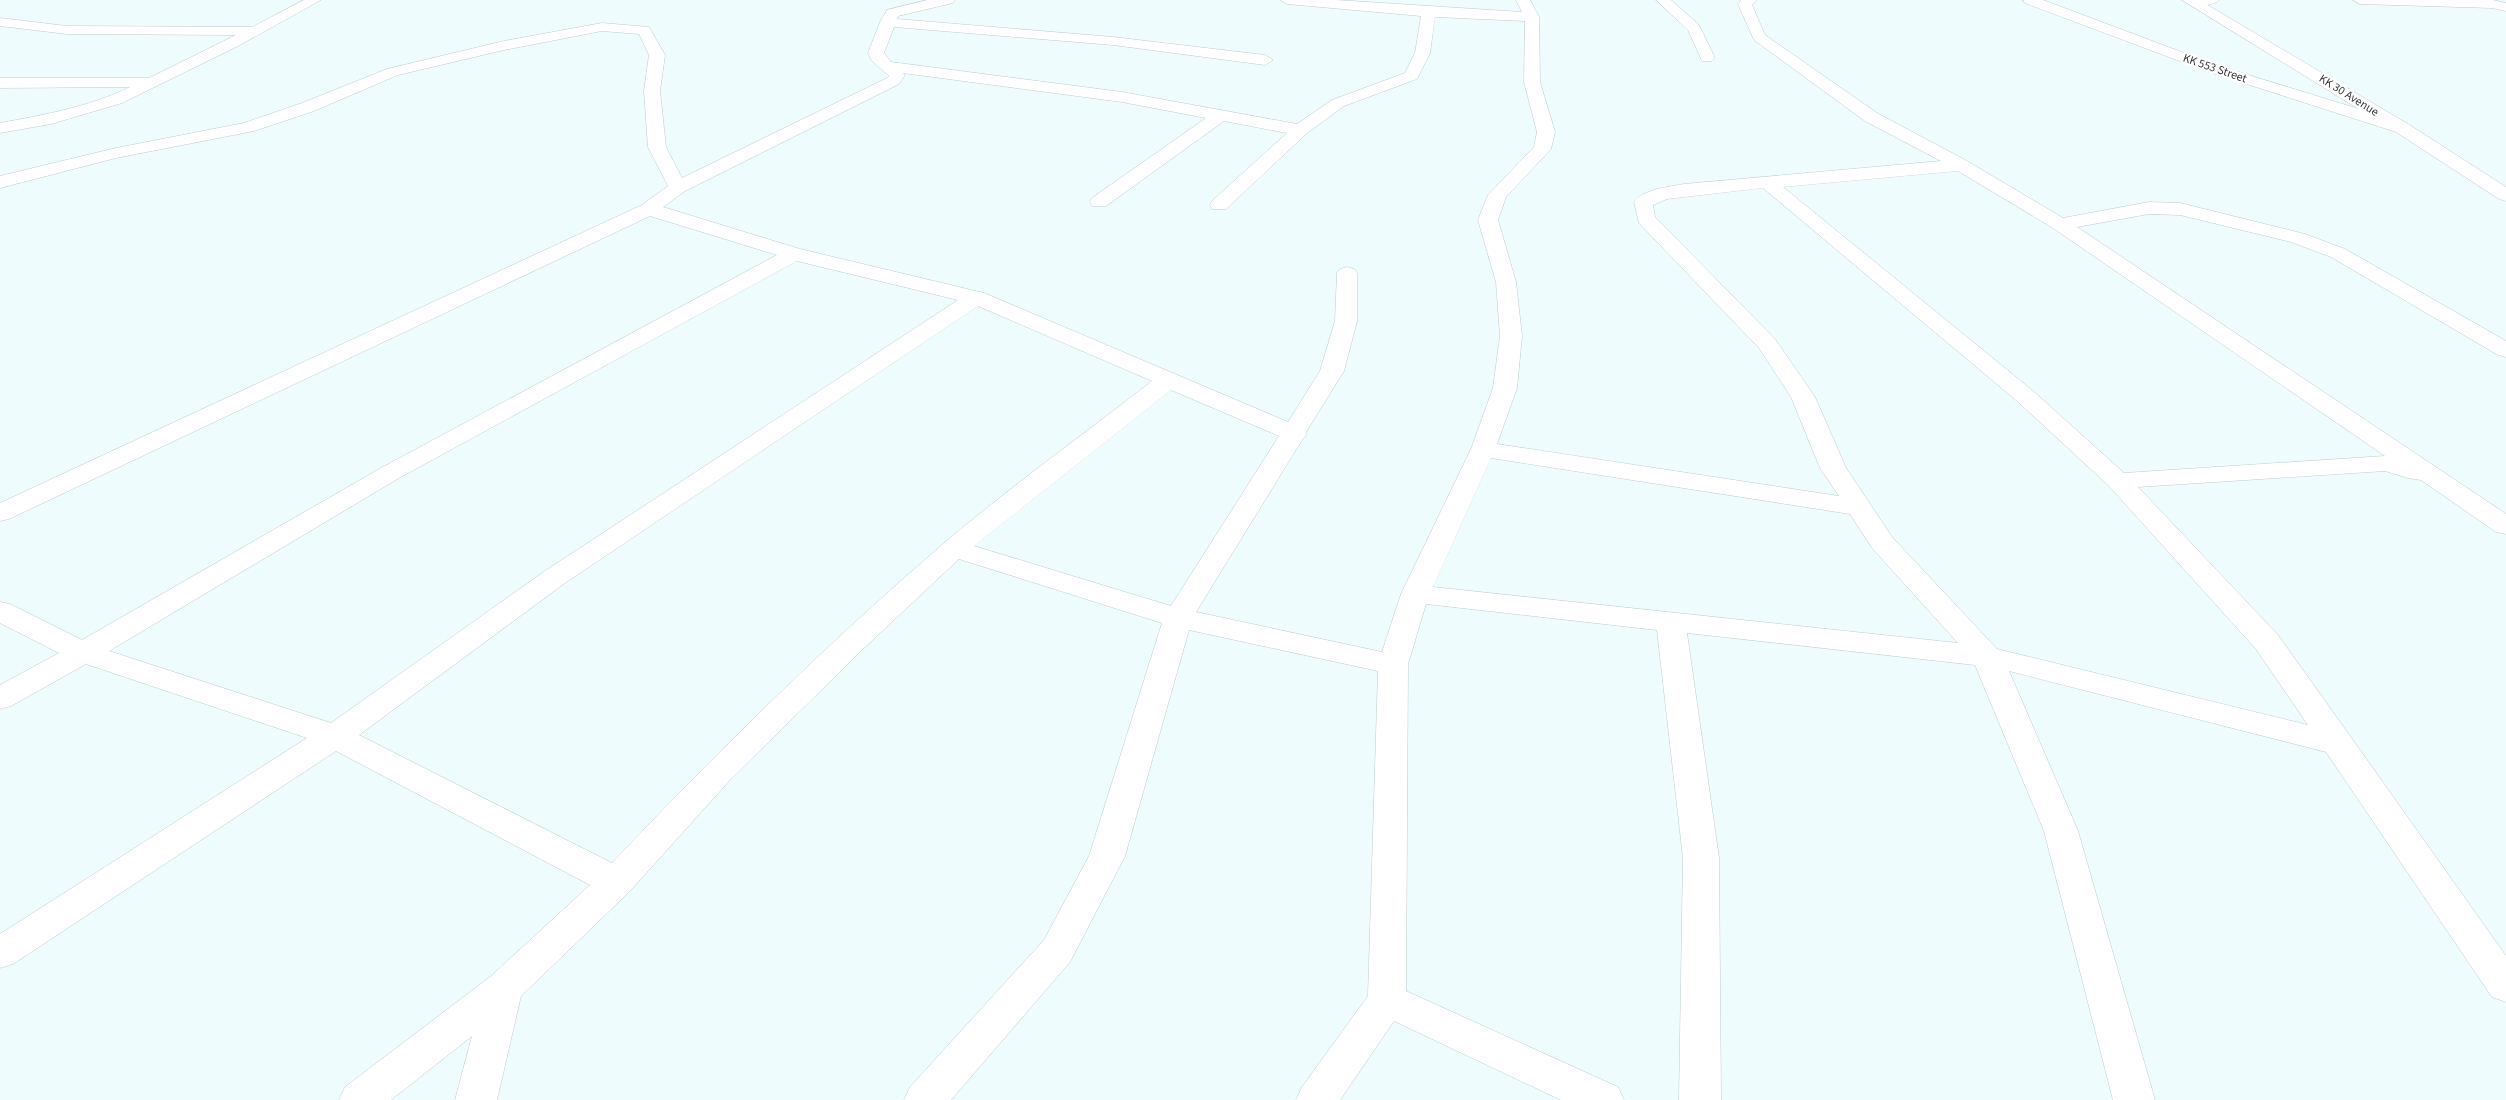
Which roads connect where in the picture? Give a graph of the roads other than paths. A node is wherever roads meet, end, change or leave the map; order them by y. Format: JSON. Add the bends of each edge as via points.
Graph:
{"nodes":[{"id":1,"x":314,"y":0,"type":"edge"},
{"id":2,"x":948,"y":0,"type":"edge"},
{"id":3,"x":1287,"y":0,"type":"edge"},
{"id":4,"x":1663,"y":0,"type":"edge"},
{"id":5,"x":1750,"y":0,"type":"edge"},
{"id":6,"x":2030,"y":0,"type":"edge"},
{"id":7,"x":2190,"y":0,"type":"edge"},
{"id":8,"x":2212,"y":0,"type":"edge"},
{"id":9,"x":2360,"y":0,"type":"edge"},
{"id":10,"x":2506,"y":7,"type":"edge"},
{"id":11,"x":1528,"y":8,"type":"edge"},
{"id":12,"x":1428,"y":12,"type":"junction"},
{"id":13,"x":0,"y":22,"type":"edge"},
{"id":14,"x":887,"y":22,"type":"junction"},
{"id":15,"x":255,"y":32,"type":"junction"},
{"id":16,"x":1707,"y":58,"type":"dead end"},
{"id":17,"x":1265,"y":60,"type":"dead end"},
{"id":18,"x":888,"y":66,"type":"junction"},
{"id":19,"x":155,"y":82,"type":"junction"},
{"id":20,"x":0,"y":83,"type":"edge"},
{"id":21,"x":1221,"y":115,"type":"junction"},
{"id":22,"x":0,"y":128,"type":"edge"},
{"id":23,"x":2402,"y":128,"type":"junction"},
{"id":24,"x":1300,"y":130,"type":"junction"},
{"id":25,"x":1961,"y":165,"type":"junction"},
{"id":26,"x":0,"y":182,"type":"edge"},
{"id":27,"x":1766,"y":182,"type":"junction"},
{"id":28,"x":678,"y":187,"type":"junction"},
{"id":29,"x":2506,"y":195,"type":"edge"},
{"id":30,"x":1100,"y":202,"type":"dead end"},
{"id":31,"x":1219,"y":205,"type":"dead end"},
{"id":32,"x":649,"y":210,"type":"junction"},
{"id":33,"x":2060,"y":224,"type":"junction"},
{"id":34,"x":794,"y":254,"type":"junction"},
{"id":35,"x":1347,"y":273,"type":"dead end"},
{"id":36,"x":976,"y":298,"type":"junction"},
{"id":37,"x":2506,"y":350,"type":"edge"},
{"id":38,"x":1167,"y":381,"type":"junction"},
{"id":39,"x":1295,"y":434,"type":"junction"},
{"id":40,"x":1483,"y":449,"type":"junction"},
{"id":41,"x":2118,"y":481,"type":"junction"},
{"id":42,"x":2442,"y":481,"type":"junction"},
{"id":43,"x":1858,"y":507,"type":"junction"},
{"id":44,"x":0,"y":512,"type":"edge"},
{"id":45,"x":2506,"y":526,"type":"edge"},
{"id":46,"x":954,"y":549,"type":"junction"},
{"id":47,"x":1415,"y":594,"type":"junction"},
{"id":48,"x":0,"y":611,"type":"edge"},
{"id":49,"x":1178,"y":618,"type":"junction"},
{"id":50,"x":1671,"y":622,"type":"junction"},
{"id":51,"x":83,"y":652,"type":"junction"},
{"id":52,"x":1987,"y":656,"type":"junction"},
{"id":53,"x":1393,"y":664,"type":"junction"},
{"id":54,"x":0,"y":698,"type":"edge"},
{"id":55,"x":335,"y":736,"type":"junction"},
{"id":56,"x":2340,"y":744,"type":"junction"},
{"id":57,"x":616,"y":882,"type":"junction"},
{"id":58,"x":0,"y":953,"type":"edge"},
{"id":59,"x":2506,"y":986,"type":"edge"},
{"id":60,"x":504,"y":988,"type":"junction"},
{"id":61,"x":1387,"y":1000,"type":"junction"},
{"id":62,"x":360,"y":1100,"type":"edge"},
{"id":63,"x":476,"y":1100,"type":"edge"},
{"id":64,"x":925,"y":1100,"type":"edge"},
{"id":65,"x":1317,"y":1100,"type":"edge"},
{"id":66,"x":1603,"y":1100,"type":"edge"},
{"id":67,"x":1700,"y":1100,"type":"edge"},
{"id":68,"x":2134,"y":1100,"type":"edge"}],
"edges":[{"from":1,"to":15,"type":"street"},
{"from":2,"to":14,"type":"street","via":[[902,9],[892,13]]},
{"from":3,"to":12,"type":"street"},
{"from":4,"to":16,"type":"street","via":[[1694,28]]},
{"from":5,"to":25,"type":"street","via":[[1745,4],[1759,37],[1872,117]]},
{"from":6,"to":23,"type":"street","name":"KK 553 Street","via":[[2211,68]]},
{"from":7,"to":8,"type":"street"},
{"from":7,"to":23,"type":"street","name":"KK 30 Avenue"},
{"from":9,"to":10,"type":"street"},
{"from":11,"to":12,"type":"street"},
{"from":11,"to":40,"type":"street","via":[[1532,82],[1546,132],[1542,149],[1497,195],[1488,220],[1506,282],[1511,336],[1505,388]]},
{"from":12,"to":24,"type":"street","via":[[1424,49],[1419,66],[1411,76],[1338,103]]},
{"from":13,"to":15,"type":"street","via":[[68,30]]},
{"from":14,"to":17,"type":"street","via":[[1112,41]]},
{"from":14,"to":18,"type":"street","via":[[876,53],[877,58]]},
{"from":15,"to":19,"type":"street"},
{"from":18,"to":21,"type":"street","via":[[1122,97]]},
{"from":18,"to":28,"type":"street","via":[[897,75],[893,81]]},
{"from":19,"to":20,"type":"street"},
{"from":19,"to":22,"type":"street","via":[[116,100],[51,119]]},
{"from":21,"to":24,"type":"street"},
{"from":21,"to":30,"type":"street"},
{"from":23,"to":29,"type":"street","name":"KK 30 Avenue"},
{"from":24,"to":31,"type":"street"},
{"from":25,"to":27,"type":"street"},
{"from":25,"to":33,"type":"street"},
{"from":26,"to":28,"type":"street","via":[[248,127],[308,107],[393,72],[602,27],[644,30],[657,55],[652,92],[657,146]]},
{"from":27,"to":41,"type":"street","via":[[2026,396]]},
{"from":27,"to":43,"type":"street","via":[[1662,194],[1644,202],[1646,219],[1767,344],[1803,396],[1832,468]]},
{"from":28,"to":32,"type":"street"},
{"from":32,"to":34,"type":"street"},
{"from":32,"to":44,"type":"street"},
{"from":33,"to":37,"type":"street","via":[[2150,208],[2180,209],[2298,238],[2338,253]]},
{"from":33,"to":42,"type":"street"},
{"from":34,"to":36,"type":"street"},
{"from":34,"to":51,"type":"street","via":[[390,473]]},
{"from":35,"to":39,"type":"street","via":[[1346,321],[1332,371]]},
{"from":36,"to":38,"type":"street"},
{"from":36,"to":55,"type":"street","via":[[555,577]]},
{"from":38,"to":39,"type":"street"},
{"from":38,"to":46,"type":"street"},
{"from":39,"to":49,"type":"street"},
{"from":40,"to":43,"type":"street"},
{"from":40,"to":47,"type":"street"},
{"from":41,"to":42,"type":"street","via":[[2387,463]]},
{"from":41,"to":56,"type":"street","via":[[2266,642]]},
{"from":42,"to":45,"type":"street"},
{"from":43,"to":52,"type":"street","via":[[1882,542]]},
{"from":46,"to":49,"type":"street"},
{"from":46,"to":57,"type":"street","via":[[718,772]]},
{"from":47,"to":50,"type":"street"},
{"from":47,"to":53,"type":"street"},
{"from":48,"to":51,"type":"street"},
{"from":49,"to":53,"type":"street"},
{"from":49,"to":64,"type":"street","via":[[1107,856],[1057,951]]},
{"from":50,"to":52,"type":"street"},
{"from":50,"to":67,"type":"street","via":[[1701,858]]},
{"from":51,"to":54,"type":"street"},
{"from":51,"to":55,"type":"street"},
{"from":52,"to":56,"type":"street"},
{"from":52,"to":68,"type":"street","via":[[2061,831]]},
{"from":53,"to":61,"type":"street"},
{"from":55,"to":57,"type":"street"},
{"from":55,"to":58,"type":"street"},
{"from":56,"to":59,"type":"street"},
{"from":57,"to":60,"type":"street"},
{"from":60,"to":62,"type":"street"},
{"from":60,"to":63,"type":"street"},
{"from":61,"to":65,"type":"street"},
{"from":61,"to":66,"type":"street"}]}
